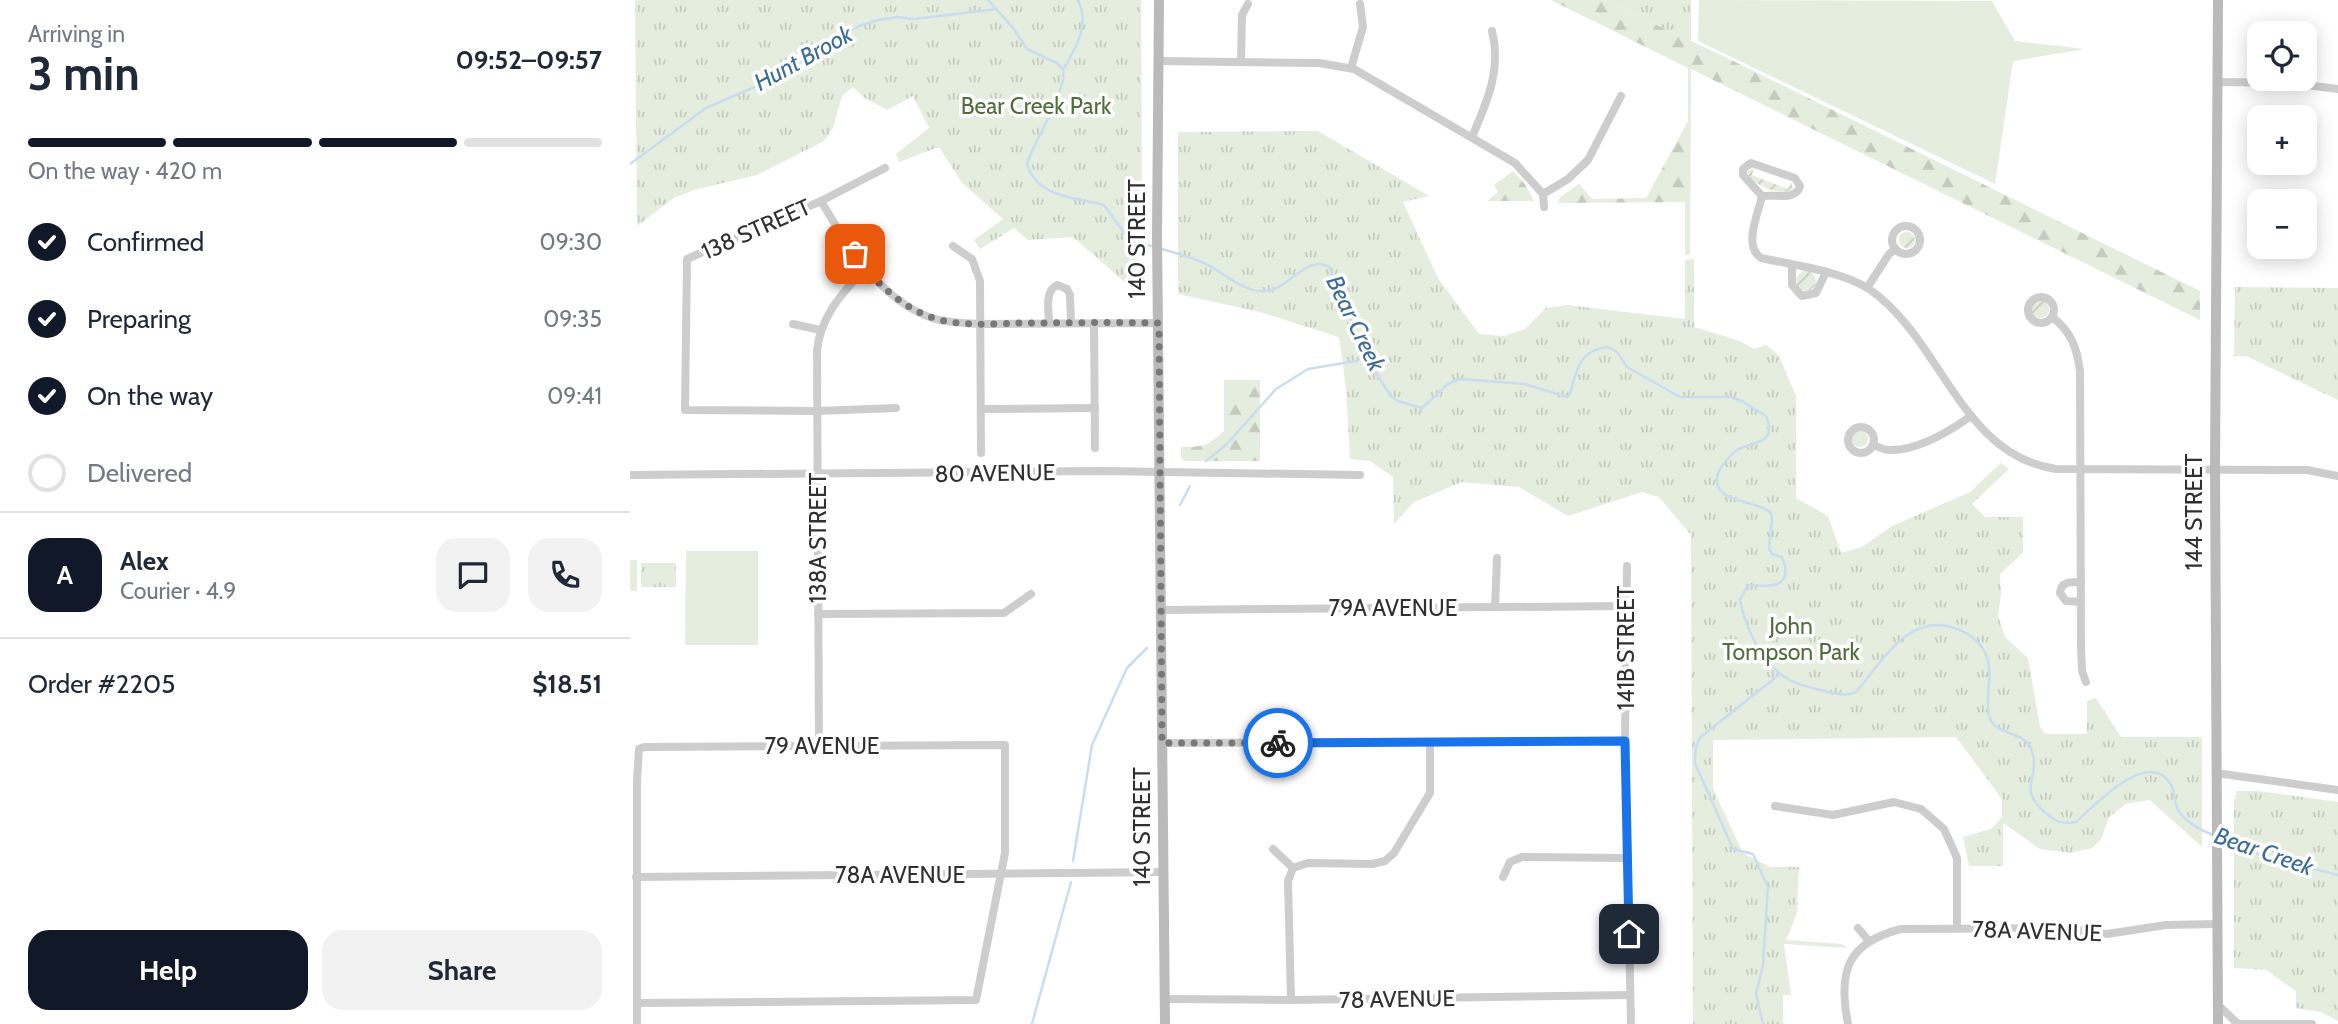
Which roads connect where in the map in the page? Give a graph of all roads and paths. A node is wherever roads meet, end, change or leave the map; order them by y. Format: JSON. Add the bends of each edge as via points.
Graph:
{"nodes":[{"id":1,"x":1160,"y":0,"type":"edge"},
{"id":2,"x":2218,"y":0,"type":"edge"},
{"id":3,"x":1248,"y":4,"type":"dead end"},
{"id":4,"x":1360,"y":4,"type":"dead end"},
{"id":5,"x":1492,"y":31,"type":"dead end"},
{"id":6,"x":1160,"y":61,"type":"junction"},
{"id":7,"x":1241,"y":62,"type":"junction"},
{"id":8,"x":1351,"y":68,"type":"junction"},
{"id":9,"x":2218,"y":82,"type":"junction"},
{"id":10,"x":2338,"y":89,"type":"edge"},
{"id":11,"x":1621,"y":96,"type":"dead end"},
{"id":12,"x":1472,"y":137,"type":"junction"},
{"id":13,"x":886,"y":168,"type":"dead end"},
{"id":14,"x":1543,"y":194,"type":"junction"},
{"id":15,"x":1762,"y":196,"type":"junction"},
{"id":16,"x":821,"y":201,"type":"junction"},
{"id":17,"x":1544,"y":207,"type":"dead end"},
{"id":18,"x":953,"y":246,"type":"dead end"},
{"id":19,"x":1896,"y":249,"type":"dead end"},
{"id":20,"x":1792,"y":265,"type":"junction"},
{"id":21,"x":865,"y":268,"type":"junction"},
{"id":22,"x":1826,"y":272,"type":"junction"},
{"id":23,"x":1867,"y":288,"type":"junction"},
{"id":24,"x":2052,"y":317,"type":"dead end"},
{"id":25,"x":1049,"y":323,"type":"junction"},
{"id":26,"x":1071,"y":323,"type":"junction"},
{"id":27,"x":1094,"y":323,"type":"junction"},
{"id":28,"x":1159,"y":323,"type":"junction"},
{"id":29,"x":793,"y":324,"type":"dead end"},
{"id":30,"x":980,"y":324,"type":"junction"},
{"id":31,"x":820,"y":330,"type":"junction"},
{"id":32,"x":896,"y":408,"type":"dead end"},
{"id":33,"x":1095,"y":408,"type":"junction"},
{"id":34,"x":981,"y":410,"type":"junction"},
{"id":35,"x":817,"y":411,"type":"junction"},
{"id":36,"x":1971,"y":416,"type":"junction"},
{"id":37,"x":1873,"y":445,"type":"dead end"},
{"id":38,"x":1096,"y":448,"type":"dead end"},
{"id":39,"x":981,"y":453,"type":"dead end"},
{"id":40,"x":2081,"y":468,"type":"junction"},
{"id":41,"x":2215,"y":468,"type":"junction"},
{"id":42,"x":1160,"y":473,"type":"junction"},
{"id":43,"x":630,"y":475,"type":"edge"},
{"id":44,"x":818,"y":475,"type":"junction"},
{"id":45,"x":1360,"y":475,"type":"dead end"},
{"id":46,"x":2338,"y":476,"type":"edge"},
{"id":47,"x":1497,"y":558,"type":"dead end"},
{"id":48,"x":1627,"y":566,"type":"dead end"},
{"id":49,"x":2081,"y":582,"type":"junction"},
{"id":50,"x":1031,"y":594,"type":"dead end"},
{"id":51,"x":2081,"y":602,"type":"junction"},
{"id":52,"x":1626,"y":606,"type":"junction"},
{"id":53,"x":1495,"y":607,"type":"junction"},
{"id":54,"x":1161,"y":610,"type":"junction"},
{"id":55,"x":818,"y":614,"type":"junction"},
{"id":56,"x":2086,"y":682,"type":"dead end"},
{"id":57,"x":1625,"y":741,"type":"junction"},
{"id":58,"x":1162,"y":743,"type":"junction"},
{"id":59,"x":1430,"y":743,"type":"junction"},
{"id":60,"x":819,"y":746,"type":"junction"},
{"id":61,"x":2216,"y":773,"type":"junction"},
{"id":62,"x":2338,"y":790,"type":"edge"},
{"id":63,"x":1775,"y":806,"type":"dead end"},
{"id":64,"x":1273,"y":849,"type":"dead end"},
{"id":65,"x":1628,"y":858,"type":"junction"},
{"id":66,"x":1293,"y":868,"type":"junction"},
{"id":67,"x":1163,"y":872,"type":"junction"},
{"id":68,"x":1001,"y":874,"type":"junction"},
{"id":69,"x":636,"y":877,"type":"junction"},
{"id":70,"x":1503,"y":877,"type":"dead end"},
{"id":71,"x":2217,"y":925,"type":"junction"},
{"id":72,"x":1858,"y":928,"type":"dead end"},
{"id":73,"x":1957,"y":928,"type":"junction"},
{"id":74,"x":1868,"y":940,"type":"junction"},
{"id":75,"x":1630,"y":995,"type":"junction"},
{"id":76,"x":1164,"y":999,"type":"junction"},
{"id":77,"x":1291,"y":1000,"type":"junction"},
{"id":78,"x":637,"y":1003,"type":"junction"},
{"id":79,"x":2218,"y":1005,"type":"junction"},
{"id":80,"x":2236,"y":1023,"type":"edge"},
{"id":81,"x":637,"y":1024,"type":"edge"},
{"id":82,"x":1165,"y":1024,"type":"edge"},
{"id":83,"x":1631,"y":1024,"type":"edge"},
{"id":84,"x":1848,"y":1024,"type":"edge"},
{"id":85,"x":2218,"y":1024,"type":"edge"},
{"id":86,"x":2312,"y":1024,"type":"edge"}],
"edges":[{"from":1,"to":6,"type":"main road","name":"140 STREET"},
{"from":2,"to":9,"type":"main road","name":"144 STREET"},
{"from":3,"to":7,"type":"street","via":[[1242,15]]},
{"from":4,"to":8,"type":"street","via":[[1363,27]]},
{"from":5,"to":12,"type":"street","via":[[1497,50],[1493,83]]},
{"from":6,"to":7,"type":"street"},
{"from":6,"to":28,"type":"main road","name":"140 STREET"},
{"from":7,"to":8,"type":"street"},
{"from":8,"to":12,"type":"street"},
{"from":9,"to":10,"type":"street"},
{"from":9,"to":41,"type":"main road","name":"144 STREET"},
{"from":11,"to":14,"type":"street","via":[[1588,160]]},
{"from":12,"to":14,"type":"street","via":[[1514,163]]},
{"from":13,"to":16,"type":"street","name":"138 STREET"},
{"from":14,"to":17,"type":"street"},
{"from":15,"to":15,"type":"street","via":[[1793,196],[1799,182],[1748,164],[1744,178]]},
{"from":15,"to":20,"type":"street","via":[[1751,245],[1754,254]]},
{"from":16,"to":21,"type":"street"},
{"from":16,"to":35,"type":"street","name":"138 STREET","via":[[687,259],[685,411]]},
{"from":18,"to":30,"type":"street","via":[[972,259],[980,281]]},
{"from":19,"to":23,"type":"street"},
{"from":20,"to":22,"type":"street"},
{"from":20,"to":22,"type":"street","via":[[1792,285],[1802,296],[1816,293]]},
{"from":21,"to":30,"type":"street","via":[[920,313],[942,321]]},
{"from":21,"to":31,"type":"street","name":"138A STREET","via":[[837,298]]},
{"from":22,"to":23,"type":"street"},
{"from":23,"to":36,"type":"street","via":[[1903,320]]},
{"from":24,"to":40,"type":"street","via":[[2071,338],[2078,355]]},
{"from":25,"to":26,"type":"street"},
{"from":25,"to":26,"type":"street","via":[[1049,295],[1058,285],[1070,295]]},
{"from":25,"to":30,"type":"street"},
{"from":26,"to":27,"type":"street"},
{"from":27,"to":28,"type":"street"},
{"from":27,"to":33,"type":"street"},
{"from":28,"to":42,"type":"main road","name":"140 STREET"},
{"from":29,"to":31,"type":"street"},
{"from":30,"to":34,"type":"street"},
{"from":31,"to":35,"type":"street","name":"138A STREET"},
{"from":32,"to":35,"type":"street"},
{"from":33,"to":34,"type":"street"},
{"from":33,"to":38,"type":"street"},
{"from":34,"to":39,"type":"street"},
{"from":35,"to":44,"type":"street","name":"138A STREET"},
{"from":36,"to":37,"type":"street","via":[[1921,444],[1889,450]]},
{"from":36,"to":40,"type":"street","via":[[1988,437],[2016,458],[2039,466]]},
{"from":40,"to":41,"type":"street"},
{"from":40,"to":49,"type":"street"},
{"from":41,"to":46,"type":"street","via":[[2307,470]]},
{"from":41,"to":61,"type":"main road","name":"144 STREET"},
{"from":42,"to":44,"type":"street","name":"80 AVENUE"},
{"from":42,"to":45,"type":"street","name":"80 AVENUE"},
{"from":42,"to":54,"type":"main road","name":"140 STREET"},
{"from":43,"to":44,"type":"street","name":"80 AVENUE"},
{"from":44,"to":55,"type":"street","name":"138A STREET"},
{"from":47,"to":53,"type":"street"},
{"from":48,"to":52,"type":"street","name":"141B STREET"},
{"from":49,"to":51,"type":"street"},
{"from":49,"to":51,"type":"street","via":[[2067,582],[2060,590],[2066,601]]},
{"from":50,"to":55,"type":"street","via":[[1004,613]]},
{"from":51,"to":56,"type":"street"},
{"from":52,"to":53,"type":"street","name":"79A AVENUE"},
{"from":52,"to":57,"type":"street","name":"141B STREET"},
{"from":53,"to":54,"type":"street","name":"79A AVENUE"},
{"from":54,"to":58,"type":"main road","name":"140 STREET"},
{"from":55,"to":60,"type":"street","name":"138A STREET"},
{"from":57,"to":59,"type":"street"},
{"from":57,"to":65,"type":"street","name":"141B STREET"},
{"from":58,"to":59,"type":"street"},
{"from":58,"to":67,"type":"main road","name":"140 STREET"},
{"from":59,"to":66,"type":"street","via":[[1430,793],[1394,853],[1372,864],[1308,863]]},
{"from":60,"to":68,"type":"street","name":"79 AVENUE","via":[[1006,745],[1006,853]]},
{"from":60,"to":69,"type":"street","name":"79 AVENUE","via":[[639,749]]},
{"from":61,"to":62,"type":"street"},
{"from":61,"to":71,"type":"main road","name":"144 STREET"},
{"from":63,"to":73,"type":"street","via":[[1833,815],[1894,802],[1921,809],[1944,829],[1957,858]]},
{"from":64,"to":66,"type":"street"},
{"from":65,"to":70,"type":"street","via":[[1522,857],[1510,862]]},
{"from":65,"to":75,"type":"street","name":"141B STREET"},
{"from":66,"to":77,"type":"street","via":[[1288,881]]},
{"from":67,"to":68,"type":"street","name":"78A AVENUE"},
{"from":67,"to":76,"type":"main road","name":"140 STREET"},
{"from":68,"to":69,"type":"street","name":"78A AVENUE"},
{"from":68,"to":78,"type":"street","via":[[976,1000]]},
{"from":69,"to":78,"type":"street"},
{"from":71,"to":73,"type":"street","name":"78A AVENUE","via":[[2166,925],[2107,934],[2064,928]]},
{"from":71,"to":79,"type":"main road","name":"144 STREET"},
{"from":72,"to":74,"type":"street"},
{"from":73,"to":74,"type":"street","name":"78A AVENUE","via":[[1901,929]]},
{"from":74,"to":84,"type":"street","name":"78A AVENUE","via":[[1844,981]]},
{"from":75,"to":77,"type":"street","name":"78 AVENUE"},
{"from":75,"to":83,"type":"street","name":"141B STREET"},
{"from":76,"to":77,"type":"street","name":"78 AVENUE"},
{"from":76,"to":82,"type":"main road","name":"140 STREET"},
{"from":78,"to":81,"type":"street"},
{"from":79,"to":80,"type":"street"},
{"from":79,"to":85,"type":"main road","name":"144 STREET"},
{"from":80,"to":86,"type":"street"}]}
